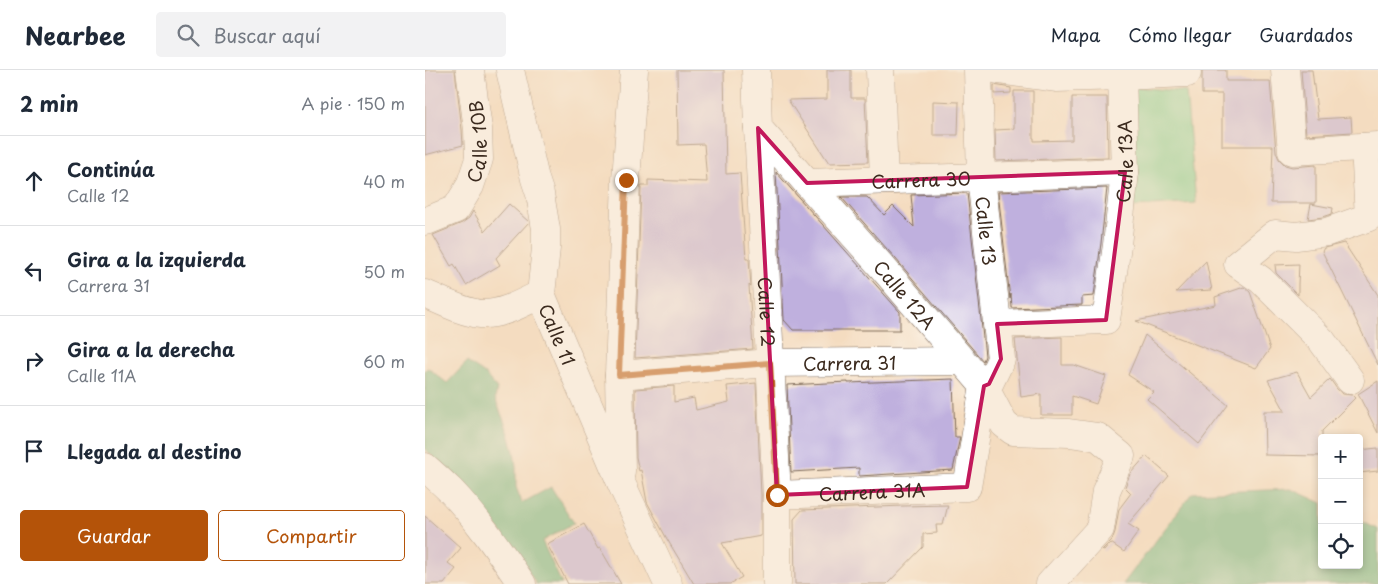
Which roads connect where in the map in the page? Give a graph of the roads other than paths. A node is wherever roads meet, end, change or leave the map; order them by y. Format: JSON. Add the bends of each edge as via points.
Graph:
{"nodes":[{"id":1,"x":470,"y":70,"type":"edge"},
{"id":2,"x":510,"y":70,"type":"edge"},
{"id":3,"x":634,"y":70,"type":"edge"},
{"id":4,"x":756,"y":70,"type":"edge"},
{"id":5,"x":880,"y":70,"type":"edge"},
{"id":6,"x":978,"y":70,"type":"edge"},
{"id":7,"x":998,"y":70,"type":"edge"},
{"id":8,"x":1285,"y":70,"type":"edge"},
{"id":9,"x":1187,"y":72,"type":"dead end"},
{"id":10,"x":1122,"y":76,"type":"junction"},
{"id":11,"x":757,"y":128,"type":"junction"},
{"id":12,"x":1371,"y":147,"type":"edge"},
{"id":13,"x":1125,"y":172,"type":"junction"},
{"id":14,"x":981,"y":177,"type":"junction"},
{"id":15,"x":884,"y":180,"type":"junction"},
{"id":16,"x":807,"y":183,"type":"junction"},
{"id":17,"x":425,"y":220,"type":"edge"},
{"id":18,"x":425,"y":294,"type":"edge"},
{"id":19,"x":541,"y":294,"type":"junction"},
{"id":20,"x":997,"y":324,"type":"junction"},
{"id":21,"x":962,"y":361,"type":"junction"},
{"id":22,"x":770,"y":363,"type":"junction"},
{"id":23,"x":619,"y":375,"type":"junction"},
{"id":24,"x":1350,"y":380,"type":"dead end"},
{"id":25,"x":984,"y":386,"type":"junction"},
{"id":26,"x":425,"y":466,"type":"edge"},
{"id":27,"x":622,"y":485,"type":"junction"},
{"id":28,"x":777,"y":495,"type":"junction"},
{"id":29,"x":522,"y":584,"type":"edge"},
{"id":30,"x":668,"y":584,"type":"edge"},
{"id":31,"x":777,"y":584,"type":"edge"},
{"id":32,"x":1050,"y":584,"type":"edge"}],
"edges":[{"from":1,"to":17,"type":"street","name":"Calle 10B","via":[[479,159],[470,186],[456,209]]},
{"from":2,"to":19,"type":"street","name":"Calle 11","via":[[546,229]]},
{"from":3,"to":23,"type":"street","via":[[626,180]]},
{"from":4,"to":11,"type":"street","name":"Calle 12"},
{"from":5,"to":15,"type":"street"},
{"from":6,"to":14,"type":"street","name":"Calle 13"},
{"from":7,"to":10,"type":"street","via":[[1055,78]]},
{"from":8,"to":12,"type":"street","via":[[1292,151]]},
{"from":9,"to":10,"type":"street"},
{"from":10,"to":13,"type":"street","name":"Calle 13A"},
{"from":11,"to":16,"type":"street","name":"Calle 12A"},
{"from":11,"to":22,"type":"street","name":"Calle 12"},
{"from":12,"to":24,"type":"street","via":[[1369,217],[1327,232],[1296,236],[1275,234],[1238,264],[1261,280],[1322,341]]},
{"from":13,"to":14,"type":"street","name":"Carrera 30"},
{"from":13,"to":20,"type":"street","name":"Calle 13A","via":[[1106,320]]},
{"from":14,"to":15,"type":"street","name":"Carrera 30"},
{"from":14,"to":20,"type":"street","name":"Calle 13"},
{"from":15,"to":16,"type":"street","name":"Carrera 30"},
{"from":16,"to":21,"type":"street","name":"Calle 12A"},
{"from":18,"to":19,"type":"street","via":[[481,314],[509,309]]},
{"from":19,"to":27,"type":"street","name":"Calle 11"},
{"from":20,"to":25,"type":"street","name":"Calle 13","via":[[1001,359],[989,384]]},
{"from":21,"to":22,"type":"street","name":"Carrera 31"},
{"from":21,"to":25,"type":"street","name":"Calle 12A"},
{"from":22,"to":23,"type":"street","name":"Carrera 31"},
{"from":22,"to":28,"type":"street","name":"Calle 12"},
{"from":23,"to":27,"type":"street"},
{"from":25,"to":28,"type":"street","name":"Carrera 31A","via":[[967,488]]},
{"from":25,"to":32,"type":"street","via":[[1004,424],[1013,431],[1069,432],[1098,437],[1121,456],[1106,491],[1100,529]]},
{"from":26,"to":29,"type":"street","via":[[467,510]]},
{"from":27,"to":30,"type":"street","name":"Calle 11"},
{"from":28,"to":31,"type":"street","name":"Calle 12"}]}
